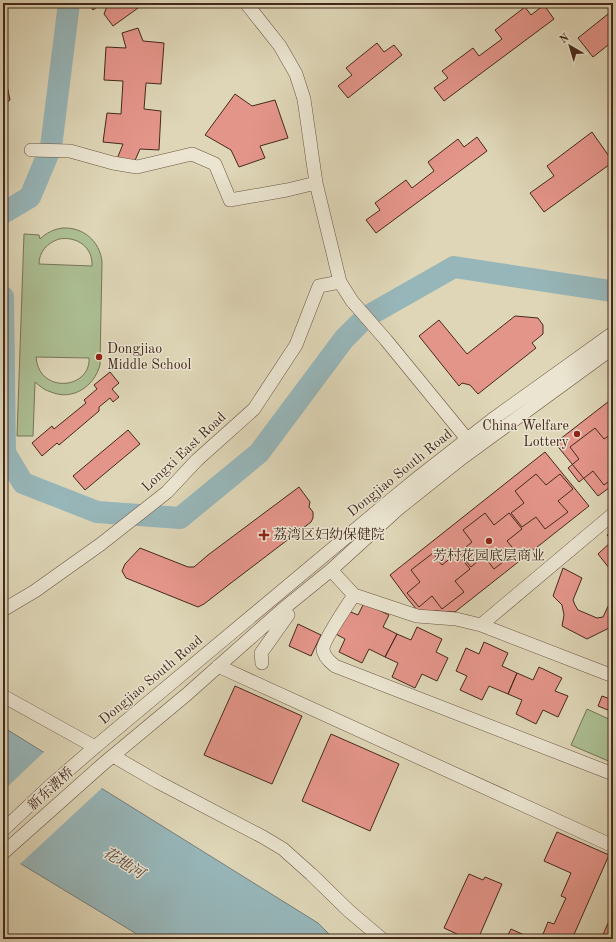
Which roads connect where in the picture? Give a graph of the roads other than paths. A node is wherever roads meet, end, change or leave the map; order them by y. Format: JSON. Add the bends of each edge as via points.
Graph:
{"nodes":[{"id":1,"x":246,"y":3,"type":"edge"},
{"id":2,"x":31,"y":150,"type":"dead end"},
{"id":3,"x":316,"y":183,"type":"junction"},
{"id":4,"x":340,"y":282,"type":"junction"},
{"id":5,"x":613,"y":333,"type":"edge"},
{"id":6,"x":613,"y":348,"type":"edge"},
{"id":7,"x":467,"y":439,"type":"junction"},
{"id":8,"x":613,"y":514,"type":"edge"},
{"id":9,"x":331,"y":570,"type":"junction"},
{"id":10,"x":354,"y":595,"type":"junction"},
{"id":11,"x":283,"y":609,"type":"junction"},
{"id":12,"x":3,"y":610,"type":"edge"},
{"id":13,"x":481,"y":625,"type":"junction"},
{"id":14,"x":262,"y":663,"type":"dead end"},
{"id":15,"x":218,"y":666,"type":"junction"},
{"id":16,"x":613,"y":676,"type":"edge"},
{"id":17,"x":3,"y":696,"type":"edge"},
{"id":18,"x":91,"y":751,"type":"junction"},
{"id":19,"x":108,"y":760,"type":"junction"},
{"id":20,"x":613,"y":774,"type":"edge"},
{"id":21,"x":3,"y":830,"type":"edge"},
{"id":22,"x":613,"y":846,"type":"edge"},
{"id":23,"x":3,"y":853,"type":"edge"},
{"id":24,"x":382,"y":939,"type":"edge"}],
"edges":[{"from":1,"to":3,"type":"street","via":[[280,46],[296,74],[304,99]]},
{"from":2,"to":3,"type":"street","via":[[70,151],[137,167],[192,154],[215,164],[230,200]]},
{"from":3,"to":4,"type":"street"},
{"from":4,"to":7,"type":"street","via":[[352,301]]},
{"from":4,"to":12,"type":"street","name":"Longxi East Road","via":[[319,286],[296,345],[254,409],[197,460],[167,492],[101,544],[35,591]]},
{"from":5,"to":7,"type":"street","name":"Dongjiao South Road"},
{"from":6,"to":9,"type":"street","name":"Dongjiao South Road","via":[[462,458],[398,509]]},
{"from":7,"to":18,"type":"street","name":"Dongjiao South Road"},
{"from":8,"to":13,"type":"street"},
{"from":9,"to":10,"type":"street"},
{"from":9,"to":11,"type":"street","name":"Dongjiao South Road"},
{"from":10,"to":13,"type":"street","via":[[417,616]]},
{"from":10,"to":20,"type":"street","via":[[323,648],[327,658],[335,666]]},
{"from":11,"to":14,"type":"street","via":[[288,615],[261,653]]},
{"from":11,"to":15,"type":"street","name":"Dongjiao South Road"},
{"from":13,"to":16,"type":"street"},
{"from":15,"to":19,"type":"street","name":"Dongjiao South Road"},
{"from":15,"to":22,"type":"street"},
{"from":17,"to":18,"type":"street"},
{"from":18,"to":21,"type":"street","name":"新东漖桥"},
{"from":19,"to":23,"type":"street","name":"新东漖桥"},
{"from":19,"to":24,"type":"street","via":[[158,782],[282,849]]}]}
